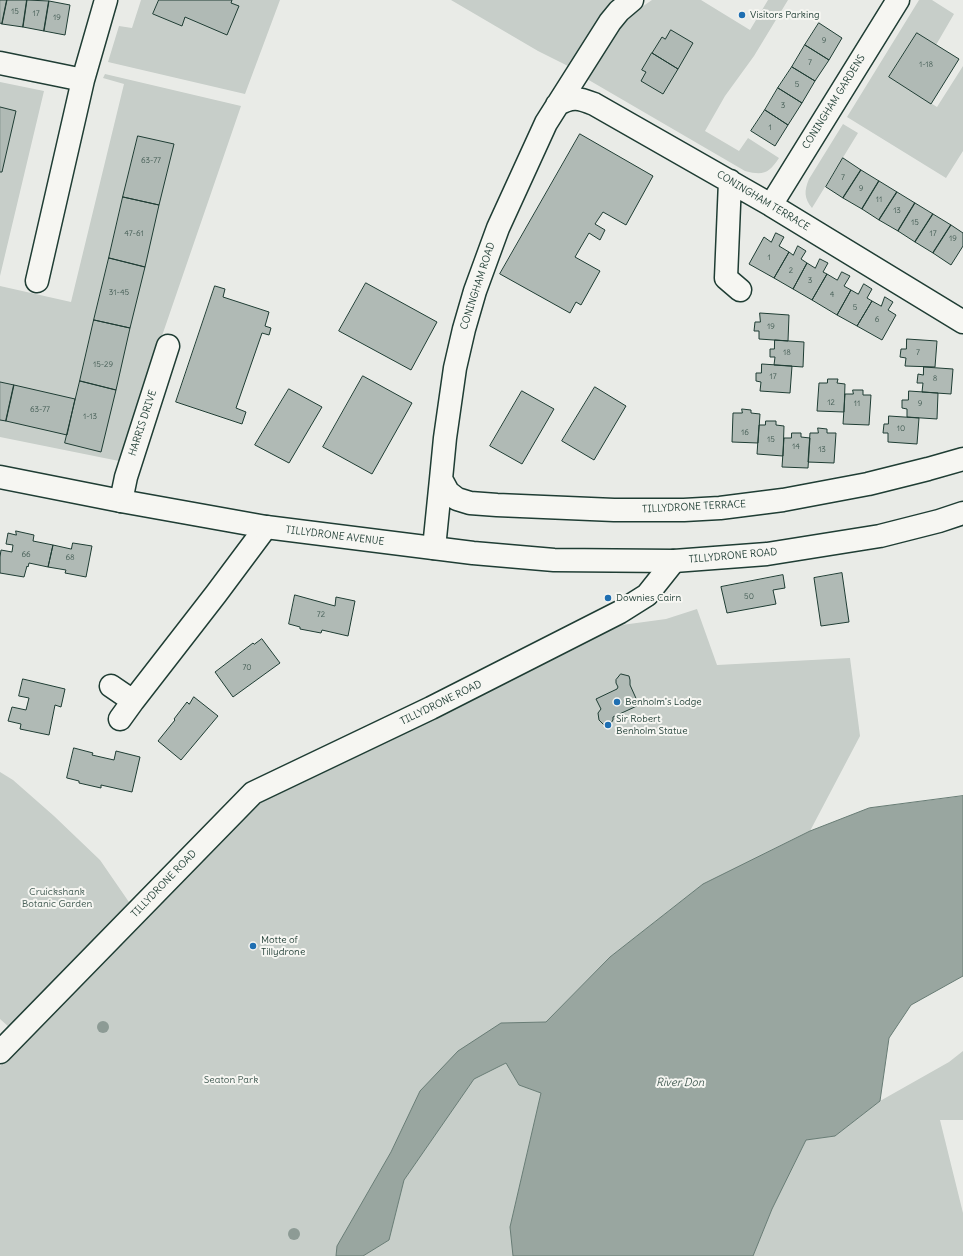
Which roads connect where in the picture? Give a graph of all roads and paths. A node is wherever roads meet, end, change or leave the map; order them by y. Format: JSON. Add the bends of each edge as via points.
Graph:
{"nodes":[{"id":1,"x":106,"y":0,"type":"edge"},
{"id":2,"x":632,"y":0,"type":"edge"},
{"id":3,"x":898,"y":0,"type":"edge"},
{"id":4,"x":0,"y":63,"type":"edge"},
{"id":5,"x":83,"y":80,"type":"junction"},
{"id":6,"x":558,"y":105,"type":"junction"},
{"id":7,"x":730,"y":181,"type":"junction"},
{"id":8,"x":770,"y":205,"type":"junction"},
{"id":9,"x":36,"y":281,"type":"dead end"},
{"id":10,"x":740,"y":290,"type":"dead end"},
{"id":11,"x":963,"y":322,"type":"edge"},
{"id":12,"x":168,"y":346,"type":"dead end"},
{"id":13,"x":963,"y":459,"type":"edge"},
{"id":14,"x":0,"y":477,"type":"edge"},
{"id":15,"x":445,"y":485,"type":"junction"},
{"id":16,"x":121,"y":501,"type":"junction"},
{"id":17,"x":963,"y":513,"type":"edge"},
{"id":18,"x":266,"y":527,"type":"junction"},
{"id":19,"x":434,"y":548,"type":"junction"},
{"id":20,"x":674,"y":561,"type":"junction"},
{"id":21,"x":111,"y":686,"type":"dead end"},
{"id":22,"x":133,"y":701,"type":"junction"},
{"id":23,"x":120,"y":720,"type":"dead end"},
{"id":24,"x":0,"y":1052,"type":"edge"}],
"edges":[{"from":1,"to":5,"type":"street"},
{"from":2,"to":6,"type":"street","name":"CONINGHAM ROAD","via":[[610,22]]},
{"from":3,"to":8,"type":"street","name":"CONINGHAM GARDENS"},
{"from":4,"to":5,"type":"street"},
{"from":5,"to":9,"type":"street"},
{"from":6,"to":7,"type":"street","name":"CONINGHAM TERRACE","via":[[566,100],[575,99],[594,104]]},
{"from":6,"to":15,"type":"street","name":"CONINGHAM ROAD","via":[[546,123],[498,228],[475,291],[455,368],[445,438]]},
{"from":7,"to":8,"type":"street","name":"CONINGHAM TERRACE"},
{"from":7,"to":10,"type":"street","via":[[726,278]]},
{"from":8,"to":11,"type":"street","name":"CONINGHAM TERRACE"},
{"from":12,"to":16,"type":"street","name":"HARRIS DRIVE","via":[[126,477]]},
{"from":13,"to":15,"type":"street","name":"TILLYDRONE TERRACE","via":[[876,482],[783,500],[684,510],[614,510],[470,503],[457,499]]},
{"from":14,"to":16,"type":"street","name":"TILLYDRONE AVENUE"},
{"from":15,"to":19,"type":"street","name":"CONINGHAM ROAD"},
{"from":16,"to":18,"type":"street","name":"TILLYDRONE AVENUE"},
{"from":17,"to":20,"type":"street","name":"TILLYDRONE ROAD","via":[[880,536],[819,547]]},
{"from":18,"to":19,"type":"street","name":"TILLYDRONE AVENUE"},
{"from":18,"to":22,"type":"street"},
{"from":19,"to":20,"type":"street","name":"TILLYDRONE AVENUE","via":[[473,554],[554,560]]},
{"from":20,"to":24,"type":"street","name":"TILLYDRONE ROAD","via":[[648,595],[620,612],[432,708],[253,793]]},
{"from":21,"to":22,"type":"street"},
{"from":22,"to":23,"type":"street"}]}
